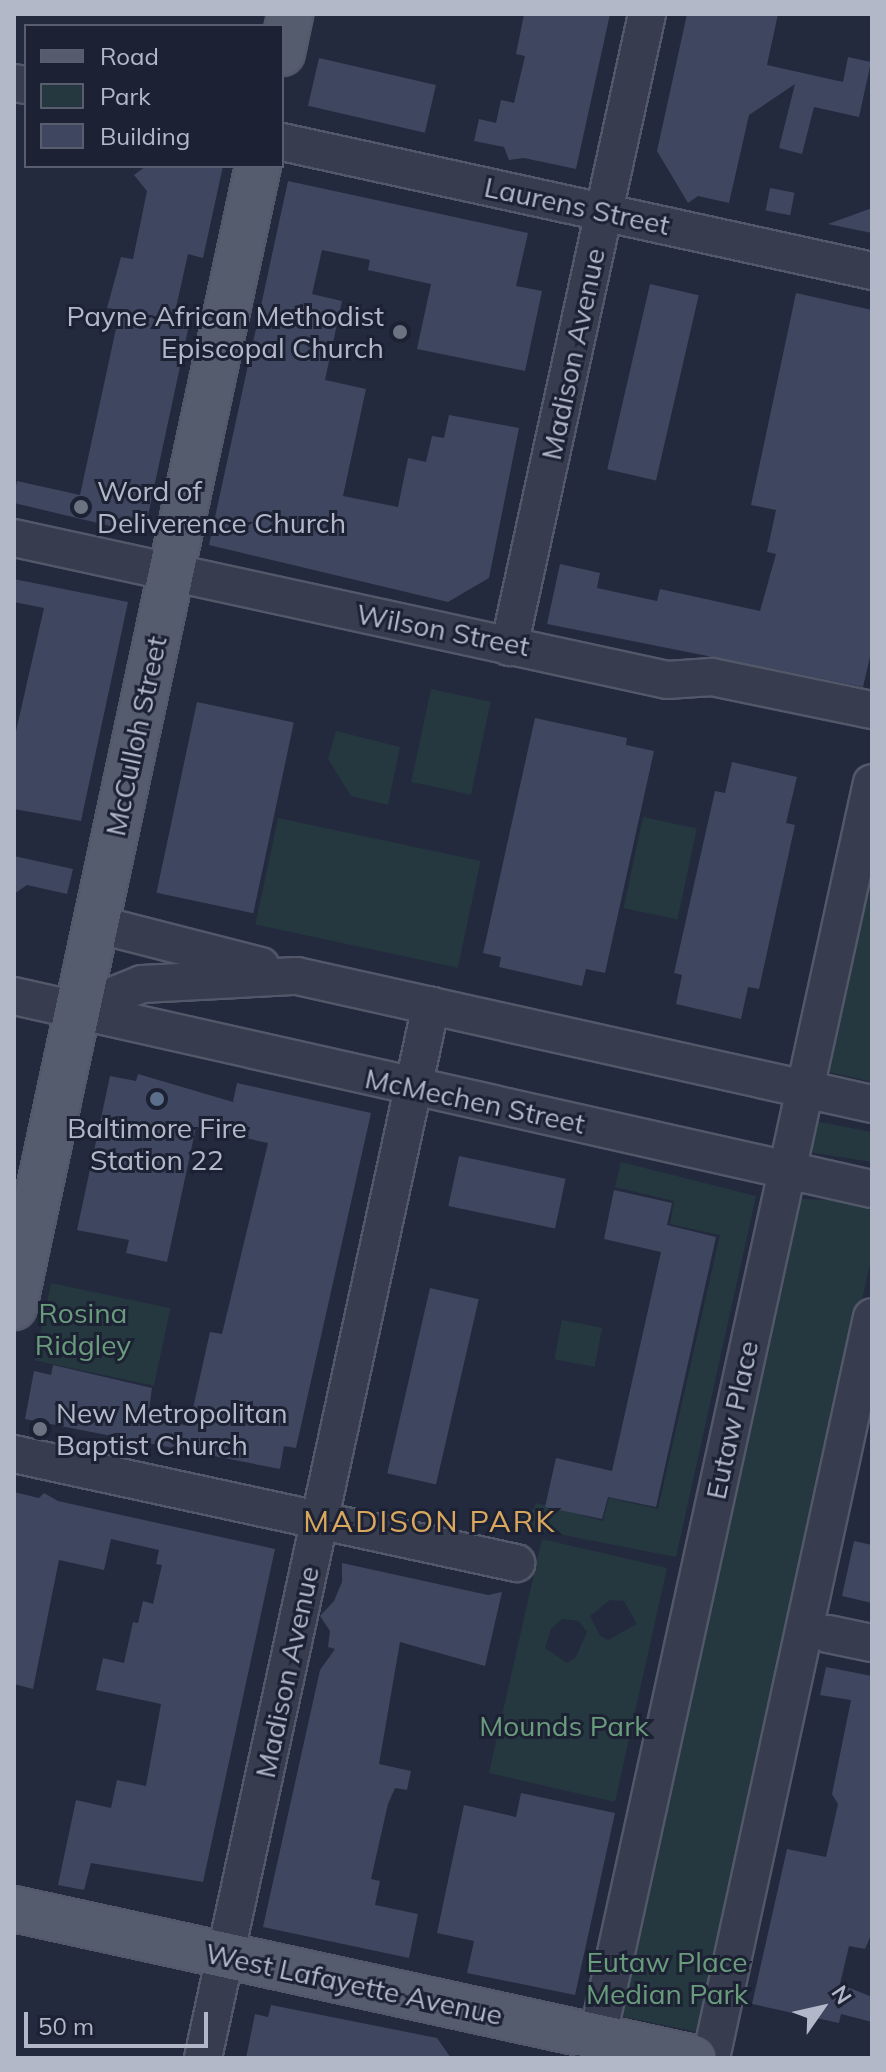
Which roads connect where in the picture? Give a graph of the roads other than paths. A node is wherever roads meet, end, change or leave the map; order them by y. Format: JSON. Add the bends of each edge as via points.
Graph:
{"nodes":[{"id":1,"x":290,"y":14,"type":"edge"},
{"id":2,"x":647,"y":14,"type":"edge"},
{"id":3,"x":284,"y":43,"type":"edge"},
{"id":4,"x":284,"y":142,"type":"edge"},
{"id":5,"x":258,"y":168,"type":"edge"},
{"id":6,"x":604,"y":212,"type":"junction"},
{"id":7,"x":872,"y":271,"type":"edge"},
{"id":8,"x":14,"y":538,"type":"edge"},
{"id":9,"x":171,"y":573,"type":"junction"},
{"id":10,"x":509,"y":647,"type":"junction"},
{"id":11,"x":872,"y":710,"type":"edge"},
{"id":12,"x":872,"y":783,"type":"edge"},
{"id":13,"x":96,"y":924,"type":"junction"},
{"id":14,"x":297,"y":976,"type":"junction"},
{"id":15,"x":14,"y":996,"type":"edge"},
{"id":16,"x":431,"y":1005,"type":"junction"},
{"id":17,"x":78,"y":1010,"type":"junction"},
{"id":18,"x":413,"y":1088,"type":"junction"},
{"id":19,"x":805,"y":1089,"type":"junction"},
{"id":20,"x":872,"y":1104,"type":"edge"},
{"id":21,"x":787,"y":1169,"type":"junction"},
{"id":22,"x":872,"y":1189,"type":"edge"},
{"id":23,"x":14,"y":1307,"type":"edge"},
{"id":24,"x":872,"y":1317,"type":"edge"},
{"id":25,"x":14,"y":1454,"type":"edge"},
{"id":26,"x":320,"y":1520,"type":"junction"},
{"id":27,"x":516,"y":1563,"type":"dead end"},
{"id":28,"x":828,"y":1634,"type":"dead end"},
{"id":29,"x":872,"y":1643,"type":"edge"},
{"id":30,"x":14,"y":1909,"type":"edge"},
{"id":31,"x":225,"y":1956,"type":"junction"},
{"id":32,"x":596,"y":2048,"type":"edge"},
{"id":33,"x":203,"y":2058,"type":"edge"},
{"id":34,"x":694,"y":2058,"type":"edge"},
{"id":35,"x":711,"y":2058,"type":"edge"}],
"edges":[{"from":1,"to":3,"type":"main road"},
{"from":2,"to":6,"type":"street","name":"Madison Avenue"},
{"from":4,"to":6,"type":"street","name":"Laurens Street"},
{"from":5,"to":9,"type":"main road","name":"McCulloh Street"},
{"from":6,"to":7,"type":"street","name":"Laurens Street"},
{"from":6,"to":10,"type":"street","name":"Madison Avenue"},
{"from":8,"to":9,"type":"street","name":"Wilson Street"},
{"from":9,"to":10,"type":"street","name":"Wilson Street"},
{"from":9,"to":13,"type":"main road","name":"McCulloh Street"},
{"from":10,"to":11,"type":"street","name":"Wilson Street","via":[[667,680],[712,677]]},
{"from":12,"to":19,"type":"street","name":"Eutaw Place"},
{"from":13,"to":14,"type":"street"},
{"from":13,"to":17,"type":"main road","name":"McCulloh Street"},
{"from":14,"to":16,"type":"street"},
{"from":14,"to":17,"type":"street","via":[[142,984]]},
{"from":15,"to":17,"type":"street","name":"McMechen Street"},
{"from":16,"to":18,"type":"street","name":"Madison Avenue"},
{"from":16,"to":19,"type":"street"},
{"from":17,"to":18,"type":"street","name":"McMechen Street"},
{"from":17,"to":23,"type":"main road","name":"McCulloh Street"},
{"from":18,"to":21,"type":"street","name":"McMechen Street"},
{"from":18,"to":26,"type":"street","name":"Madison Avenue"},
{"from":19,"to":20,"type":"street"},
{"from":19,"to":21,"type":"street","name":"Eutaw Place"},
{"from":21,"to":22,"type":"street","name":"McMechen Street"},
{"from":21,"to":32,"type":"street","name":"Eutaw Place"},
{"from":24,"to":35,"type":"street"},
{"from":25,"to":26,"type":"street"},
{"from":26,"to":27,"type":"street"},
{"from":26,"to":31,"type":"street","name":"Madison Avenue"},
{"from":28,"to":29,"type":"street"},
{"from":30,"to":31,"type":"main road","name":"West Lafayette Avenue"},
{"from":31,"to":32,"type":"main road","name":"West Lafayette Avenue"},
{"from":31,"to":33,"type":"street","name":"Madison Avenue"},
{"from":32,"to":34,"type":"main road","name":"West Lafayette Avenue"}]}
